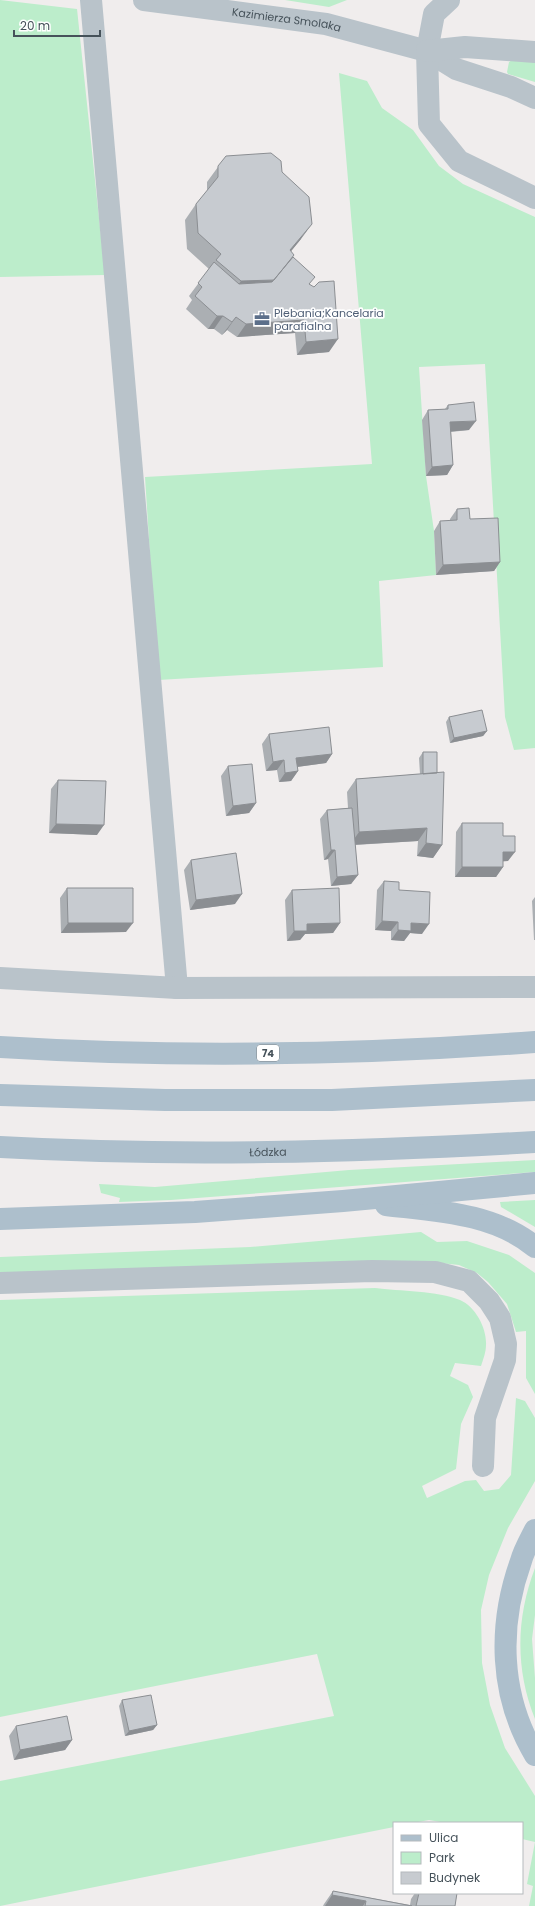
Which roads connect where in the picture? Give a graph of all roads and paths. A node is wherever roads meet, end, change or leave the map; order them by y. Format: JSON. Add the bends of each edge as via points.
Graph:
{"nodes":[{"id":1,"x":91,"y":0,"type":"edge"},
{"id":2,"x":144,"y":0,"type":"edge"},
{"id":3,"x":449,"y":0,"type":"edge"},
{"id":4,"x":427,"y":51,"type":"junction"},
{"id":5,"x":535,"y":52,"type":"edge"},
{"id":6,"x":535,"y":98,"type":"edge"},
{"id":7,"x":535,"y":198,"type":"edge"},
{"id":8,"x":0,"y":978,"type":"edge"},
{"id":9,"x":535,"y":986,"type":"edge"},
{"id":10,"x":177,"y":988,"type":"junction"},
{"id":11,"x":535,"y":1042,"type":"edge"},
{"id":12,"x":0,"y":1047,"type":"edge"},
{"id":13,"x":535,"y":1090,"type":"edge"},
{"id":14,"x":0,"y":1095,"type":"edge"},
{"id":15,"x":535,"y":1142,"type":"edge"},
{"id":16,"x":0,"y":1147,"type":"edge"},
{"id":17,"x":535,"y":1183,"type":"edge"},
{"id":18,"x":342,"y":1201,"type":"junction"},
{"id":19,"x":0,"y":1219,"type":"edge"},
{"id":20,"x":535,"y":1247,"type":"edge"},
{"id":21,"x":0,"y":1283,"type":"edge"},
{"id":22,"x":483,"y":1466,"type":"dead end"},
{"id":23,"x":535,"y":1530,"type":"edge"},
{"id":24,"x":535,"y":1755,"type":"edge"}],
"edges":[{"from":1,"to":10,"type":"street"},
{"from":2,"to":4,"type":"street","name":"Kazimierza Smolaka","via":[[326,24]]},
{"from":3,"to":4,"type":"street","via":[[434,14]]},
{"from":4,"to":5,"type":"street","name":"Kazimierza Smolaka","via":[[465,47]]},
{"from":4,"to":6,"type":"street","name":"Kazimierza Smolaka","via":[[456,69],[511,87]]},
{"from":4,"to":7,"type":"street","via":[[429,124],[459,161]]},
{"from":8,"to":10,"type":"street"},
{"from":9,"to":10,"type":"street"},
{"from":11,"to":12,"type":"main road","number":"74","via":[[251,1053],[145,1053]]},
{"from":13,"to":14,"type":"main road","via":[[332,1100],[158,1100]]},
{"from":15,"to":16,"type":"main road","name":"Łódzka","via":[[276,1153],[125,1152]]},
{"from":17,"to":18,"type":"main road"},
{"from":18,"to":19,"type":"main road","via":[[195,1212]]},
{"from":18,"to":20,"type":"main road","via":[[447,1212],[475,1218],[526,1240]]},
{"from":21,"to":22,"type":"street","via":[[372,1271],[435,1272],[469,1281],[489,1301],[500,1318],[506,1344],[505,1360],[485,1418]]},
{"from":23,"to":24,"type":"main road","via":[[521,1560],[509,1603],[504,1655],[513,1704]]}]}
